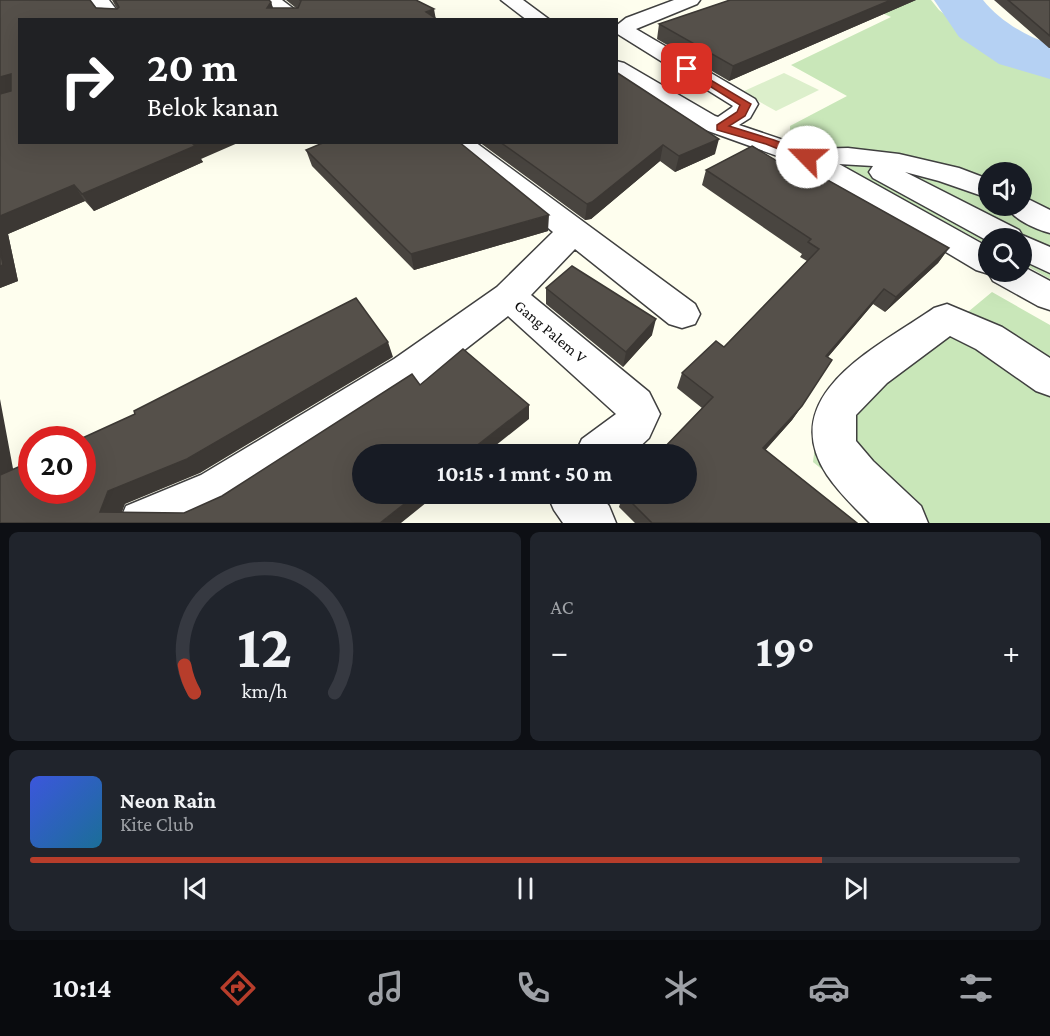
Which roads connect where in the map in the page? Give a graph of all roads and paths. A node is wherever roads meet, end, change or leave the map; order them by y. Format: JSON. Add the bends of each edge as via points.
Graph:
{"nodes":[{"id":1,"x":99,"y":0,"type":"edge"},
{"id":2,"x":270,"y":0,"type":"edge"},
{"id":3,"x":510,"y":0,"type":"edge"},
{"id":4,"x":691,"y":0,"type":"edge"},
{"id":5,"x":113,"y":18,"type":"edge"},
{"id":6,"x":291,"y":18,"type":"edge"},
{"id":7,"x":538,"y":18,"type":"edge"},
{"id":8,"x":618,"y":69,"type":"edge"},
{"id":9,"x":720,"y":127,"type":"junction"},
{"id":10,"x":461,"y":144,"type":"edge"},
{"id":11,"x":851,"y":154,"type":"junction"},
{"id":12,"x":807,"y":157,"type":"junction"},
{"id":13,"x":978,"y":186,"type":"edge"},
{"id":14,"x":1032,"y":213,"type":"edge"},
{"id":15,"x":1050,"y":223,"type":"edge"},
{"id":16,"x":989,"y":228,"type":"edge"},
{"id":17,"x":573,"y":231,"type":"junction"},
{"id":18,"x":1032,"y":251,"type":"edge"},
{"id":19,"x":978,"y":256,"type":"edge"},
{"id":20,"x":1050,"y":261,"type":"edge"},
{"id":21,"x":1023,"y":282,"type":"edge"},
{"id":22,"x":509,"y":296,"type":"junction"},
{"id":23,"x":1050,"y":297,"type":"edge"},
{"id":24,"x":682,"y":314,"type":"dead end"},
{"id":25,"x":1050,"y":379,"type":"edge"},
{"id":26,"x":610,"y":444,"type":"edge"},
{"id":27,"x":578,"y":504,"type":"edge"},
{"id":28,"x":143,"y":523,"type":"edge"},
{"id":29,"x":592,"y":523,"type":"edge"},
{"id":30,"x":904,"y":523,"type":"edge"}],
"edges":[{"from":1,"to":5,"type":"street"},
{"from":2,"to":6,"type":"street"},
{"from":3,"to":7,"type":"street"},
{"from":4,"to":9,"type":"street","via":[[633,22],[626,32],[746,104],[741,113]]},
{"from":8,"to":9,"type":"street","via":[[679,108]]},
{"from":9,"to":12,"type":"street"},
{"from":10,"to":17,"type":"street"},
{"from":11,"to":12,"type":"street"},
{"from":11,"to":13,"type":"street"},
{"from":11,"to":16,"type":"street"},
{"from":12,"to":19,"type":"street"},
{"from":14,"to":15,"type":"street"},
{"from":17,"to":22,"type":"street"},
{"from":17,"to":24,"type":"street"},
{"from":18,"to":20,"type":"street"},
{"from":21,"to":23,"type":"street"},
{"from":22,"to":26,"type":"street","name":"Gang Palem V","via":[[637,409],[636,423]]},
{"from":22,"to":28,"type":"street","name":"Gang Palem V","via":[[408,371],[217,491]]},
{"from":25,"to":30,"type":"street","via":[[989,338],[947,318],[854,388],[834,416],[833,437],[842,459]]},
{"from":27,"to":29,"type":"street"}]}
